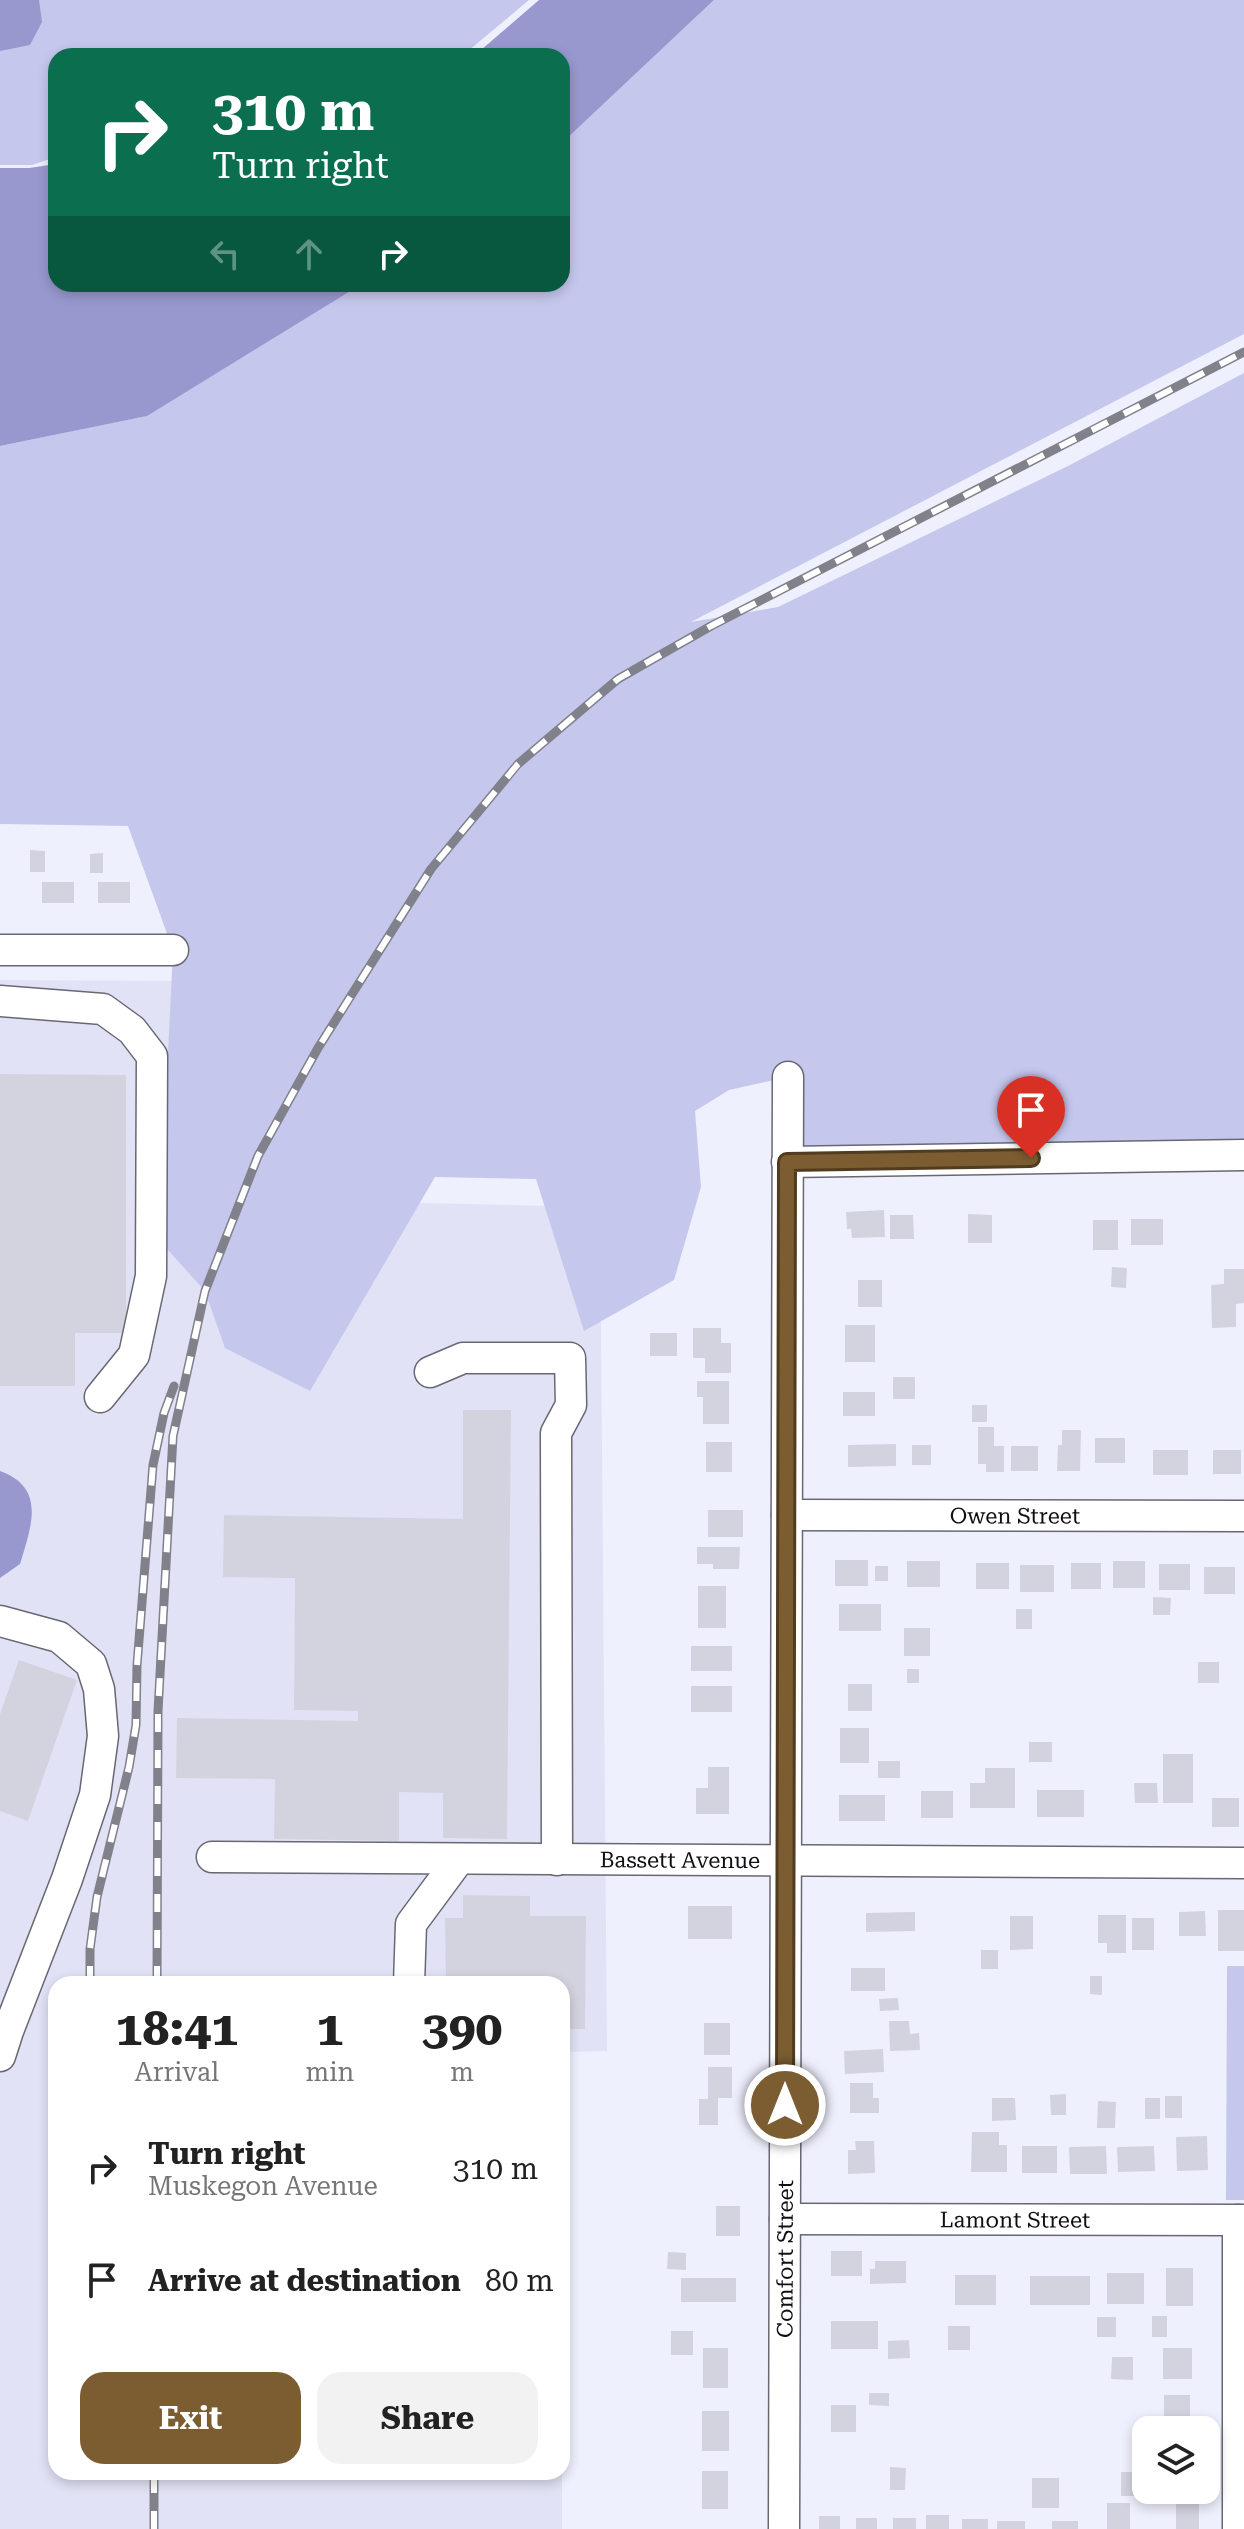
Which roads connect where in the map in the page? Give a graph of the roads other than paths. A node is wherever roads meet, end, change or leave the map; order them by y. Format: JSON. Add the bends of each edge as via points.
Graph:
{"nodes":[{"id":1,"x":0,"y":950,"type":"edge"},
{"id":2,"x":173,"y":950,"type":"dead end"},
{"id":3,"x":0,"y":1001,"type":"edge"},
{"id":4,"x":788,"y":1077,"type":"dead end"},
{"id":5,"x":1244,"y":1155,"type":"edge"},
{"id":6,"x":787,"y":1162,"type":"junction"},
{"id":7,"x":430,"y":1372,"type":"dead end"},
{"id":8,"x":100,"y":1397,"type":"dead end"},
{"id":9,"x":787,"y":1515,"type":"junction"},
{"id":10,"x":1244,"y":1516,"type":"edge"},
{"id":11,"x":0,"y":1621,"type":"edge"},
{"id":12,"x":212,"y":1857,"type":"dead end"},
{"id":13,"x":459,"y":1859,"type":"junction"},
{"id":14,"x":557,"y":1860,"type":"junction"},
{"id":15,"x":786,"y":1862,"type":"junction"},
{"id":16,"x":1244,"y":1863,"type":"edge"},
{"id":17,"x":409,"y":1976,"type":"edge"},
{"id":18,"x":0,"y":2056,"type":"edge"},
{"id":19,"x":785,"y":2219,"type":"junction"},
{"id":20,"x":1241,"y":2220,"type":"edge"},
{"id":21,"x":784,"y":2529,"type":"edge"},
{"id":22,"x":1238,"y":2529,"type":"edge"}],
"edges":[{"from":1,"to":2,"type":"street"},
{"from":3,"to":8,"type":"street","via":[[103,1009],[132,1030],[152,1056],[151,1276],[134,1355]]},
{"from":4,"to":6,"type":"street","name":"Comfort Street"},
{"from":5,"to":6,"type":"street"},
{"from":6,"to":9,"type":"street","name":"Comfort Street"},
{"from":7,"to":14,"type":"street","via":[[463,1358],[570,1358],[571,1405],[556,1433]]},
{"from":9,"to":10,"type":"street","name":"Owen Street"},
{"from":9,"to":15,"type":"street","name":"Comfort Street"},
{"from":11,"to":18,"type":"street","via":[[59,1637],[91,1664],[103,1736],[95,1795]]},
{"from":12,"to":13,"type":"street","name":"Bassett Avenue"},
{"from":13,"to":14,"type":"street","name":"Bassett Avenue"},
{"from":13,"to":17,"type":"street","via":[[411,1924]]},
{"from":14,"to":15,"type":"street","name":"Bassett Avenue"},
{"from":15,"to":16,"type":"street","name":"Bassett Avenue"},
{"from":15,"to":19,"type":"street","name":"Comfort Street"},
{"from":19,"to":20,"type":"street","name":"Lamont Street"},
{"from":19,"to":21,"type":"street","name":"Comfort Street"},
{"from":20,"to":22,"type":"street"}]}
